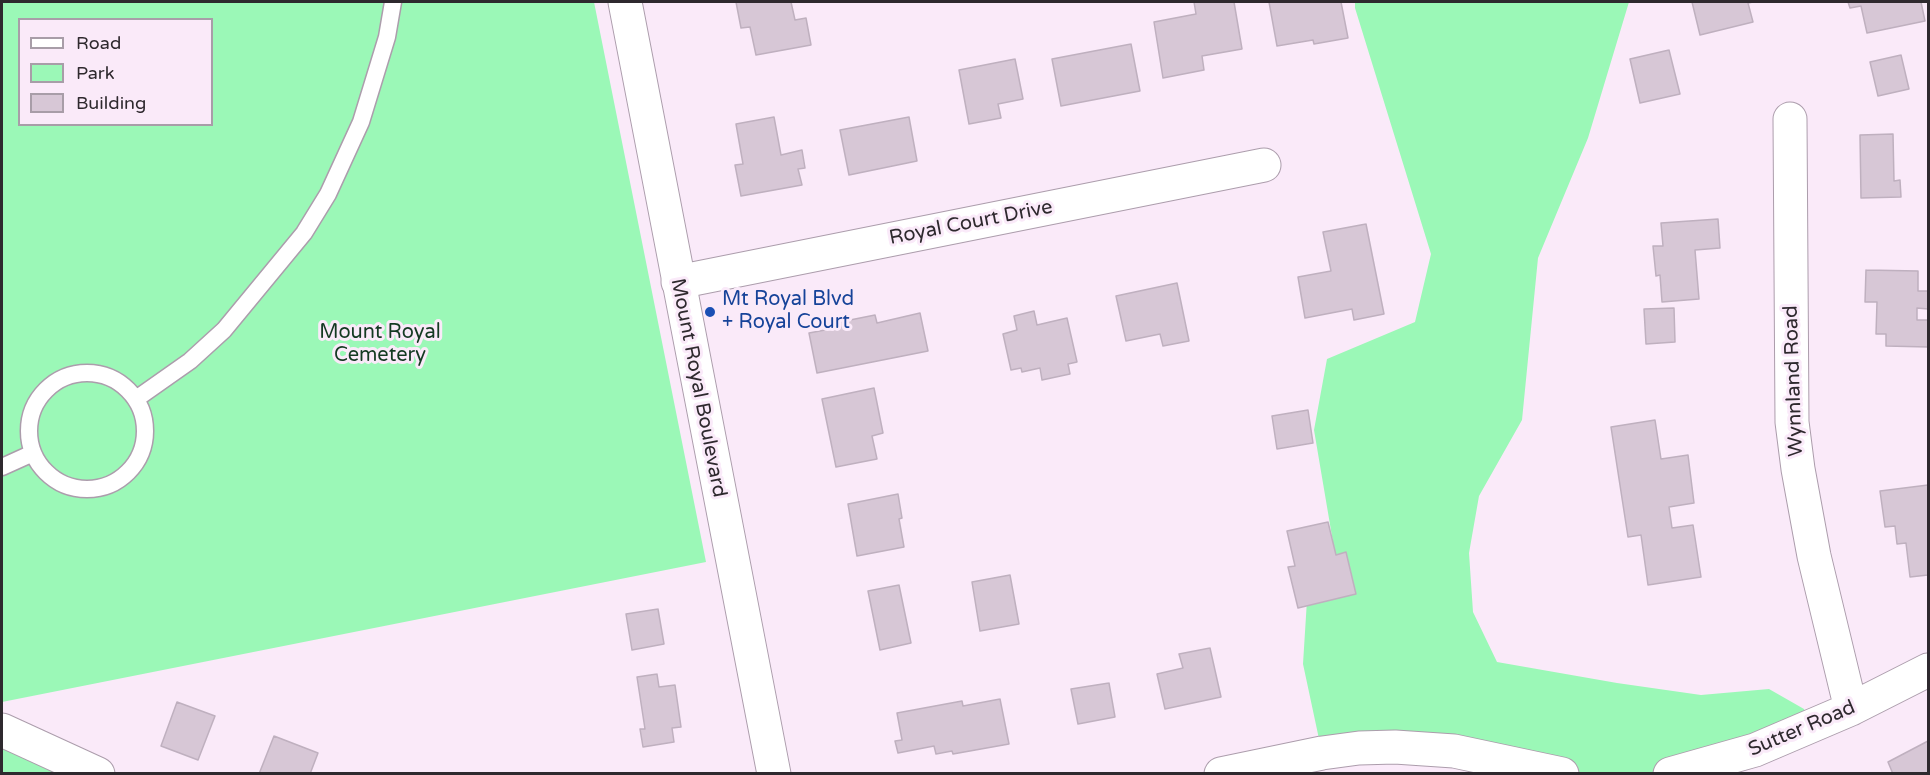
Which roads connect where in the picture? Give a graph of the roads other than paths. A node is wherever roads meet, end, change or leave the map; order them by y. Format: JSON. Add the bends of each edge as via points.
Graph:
{"nodes":[{"id":1,"x":393,"y":2,"type":"edge"},
{"id":2,"x":625,"y":2,"type":"edge"},
{"id":3,"x":1790,"y":119,"type":"dead end"},
{"id":4,"x":1264,"y":165,"type":"dead end"},
{"id":5,"x":678,"y":282,"type":"junction"},
{"id":6,"x":136,"y":399,"type":"junction"},
{"id":7,"x":33,"y":453,"type":"junction"},
{"id":8,"x":2,"y":466,"type":"edge"},
{"id":9,"x":1929,"y":670,"type":"edge"},
{"id":10,"x":1851,"y":709,"type":"junction"},
{"id":11,"x":2,"y":730,"type":"edge"},
{"id":12,"x":98,"y":774,"type":"edge"},
{"id":13,"x":774,"y":774,"type":"edge"},
{"id":14,"x":1221,"y":774,"type":"edge"},
{"id":15,"x":1562,"y":774,"type":"edge"},
{"id":16,"x":1670,"y":774,"type":"edge"}],
"edges":[{"from":1,"to":6,"type":"lane","via":[[361,122],[328,194],[304,233],[224,330],[190,361]]},
{"from":2,"to":5,"type":"street","name":"Mount Royal Boulevard"},
{"from":3,"to":10,"type":"street","name":"Wynnland Road","via":[[1792,422],[1814,556]]},
{"from":4,"to":5,"type":"street","name":"Royal Court Drive"},
{"from":5,"to":13,"type":"street","name":"Mount Royal Boulevard"},
{"from":6,"to":7,"type":"lane","via":[[119,383],[104,376],[88,373],[58,381],[37,400],[30,417],[28,432]]},
{"from":6,"to":7,"type":"lane","via":[[143,416],[144,442],[131,468],[110,485],[79,489],[66,485],[51,477]]},
{"from":7,"to":8,"type":"lane"},
{"from":9,"to":10,"type":"street","name":"Sutter Road"},
{"from":10,"to":16,"type":"street","name":"Sutter Road","via":[[1755,750]]},
{"from":11,"to":12,"type":"street"},
{"from":14,"to":15,"type":"street","via":[[1322,753],[1395,747],[1454,751]]}]}
